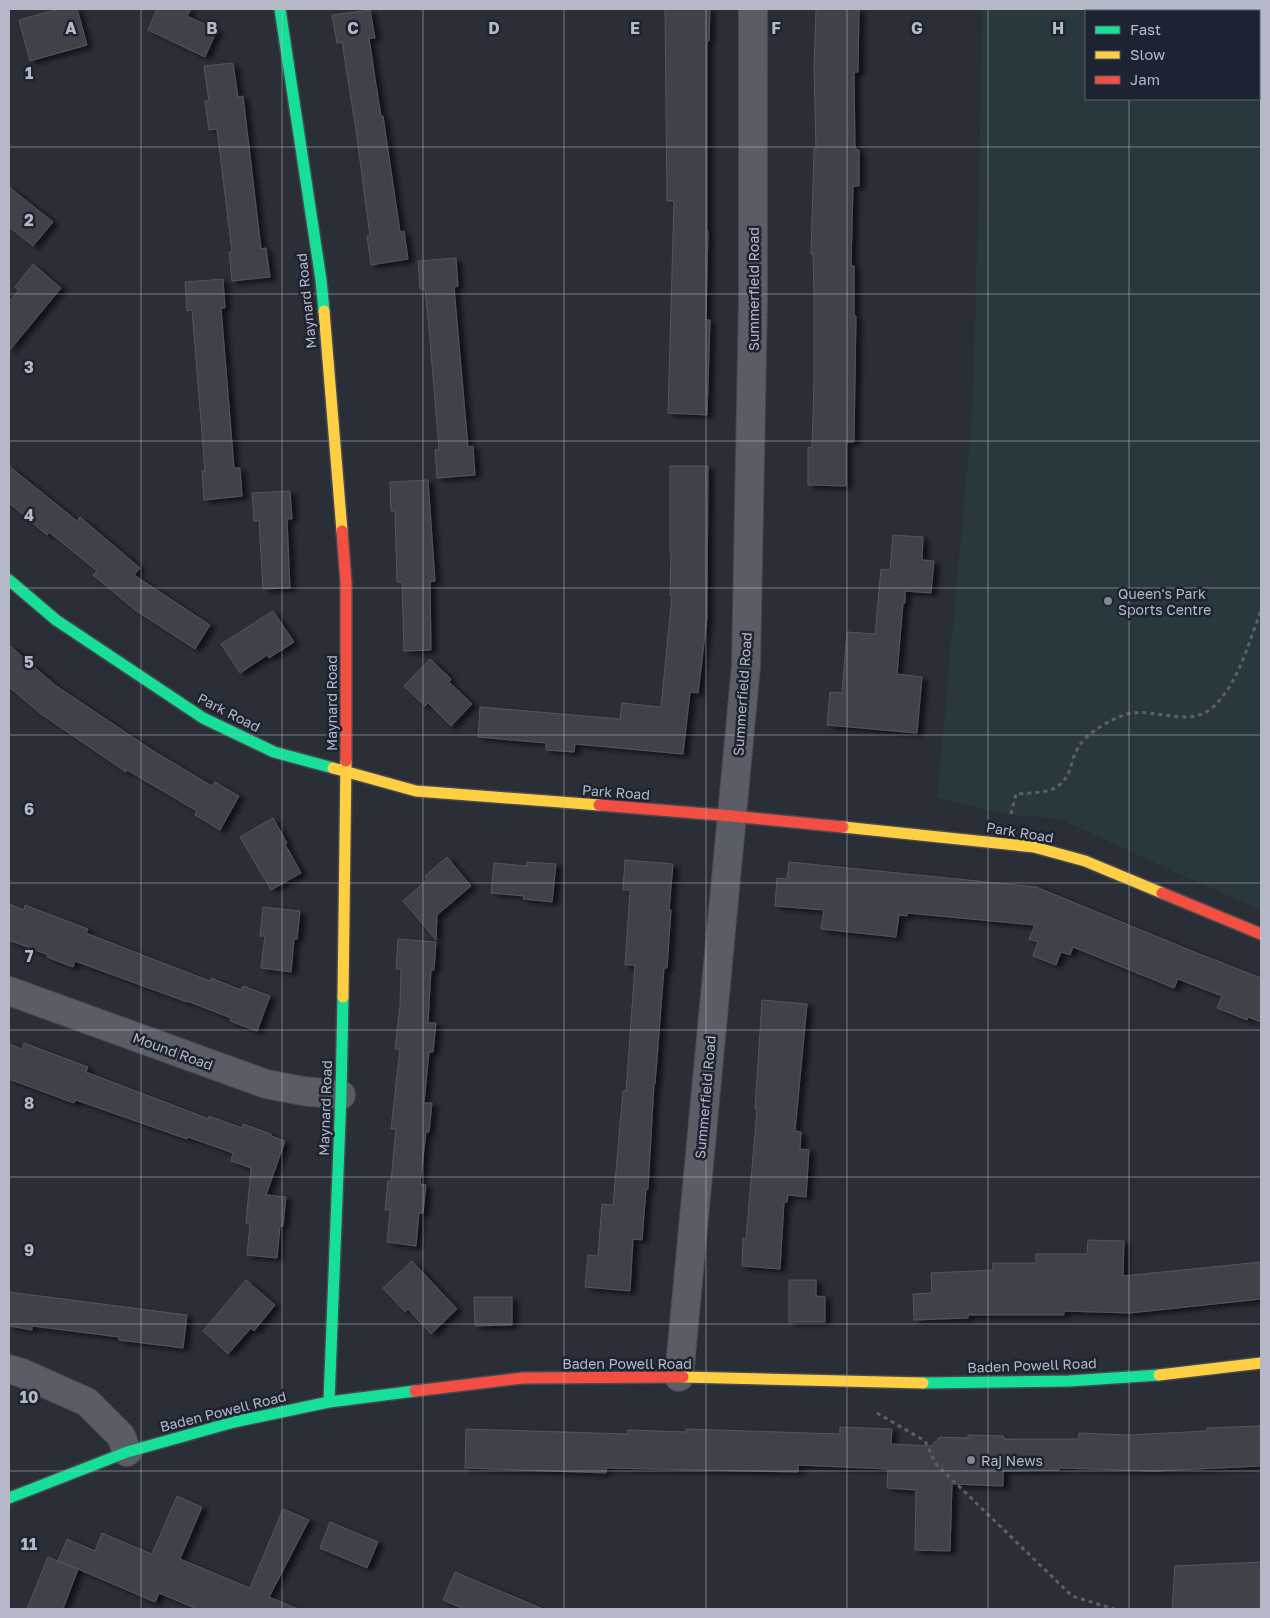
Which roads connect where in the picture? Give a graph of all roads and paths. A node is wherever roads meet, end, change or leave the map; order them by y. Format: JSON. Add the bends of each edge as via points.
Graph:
{"nodes":[{"id":1,"x":280,"y":9,"type":"edge"},
{"id":2,"x":752,"y":9,"type":"edge"},
{"id":3,"x":9,"y":580,"type":"edge"},
{"id":4,"x":1261,"y":611,"type":"edge"},
{"id":5,"x":346,"y":772,"type":"junction"},
{"id":6,"x":732,"y":816,"type":"junction"},
{"id":7,"x":1004,"y":843,"type":"junction"},
{"id":8,"x":1261,"y":934,"type":"edge"},
{"id":9,"x":9,"y":990,"type":"edge"},
{"id":10,"x":341,"y":1095,"type":"junction"},
{"id":11,"x":1261,"y":1363,"type":"edge"},
{"id":12,"x":9,"y":1369,"type":"edge"},
{"id":13,"x":679,"y":1377,"type":"junction"},
{"id":14,"x":852,"y":1382,"type":"junction"},
{"id":15,"x":329,"y":1402,"type":"junction"},
{"id":16,"x":127,"y":1452,"type":"junction"},
{"id":17,"x":9,"y":1498,"type":"edge"},
{"id":18,"x":1114,"y":1609,"type":"edge"}],
"edges":[{"from":1,"to":5,"type":"street","name":"Maynard Road","via":[[321,280],[346,583]]},
{"from":2,"to":6,"type":"street","name":"Summerfield Road","via":[[753,300],[746,666]]},
{"from":3,"to":5,"type":"street","name":"Park Road","via":[[56,620],[203,718],[274,752]]},
{"from":4,"to":7,"type":"path","via":[[1235,677],[1224,697],[1210,710],[1188,717],[1130,713],[1092,732],[1078,748],[1071,771],[1056,788],[1016,794]]},
{"from":5,"to":6,"type":"street","name":"Park Road","via":[[416,791]]},
{"from":5,"to":10,"type":"street","name":"Maynard Road"},
{"from":6,"to":7,"type":"street","name":"Park Road"},
{"from":6,"to":13,"type":"street","name":"Summerfield Road"},
{"from":7,"to":8,"type":"street","name":"Park Road","via":[[1052,850],[1085,861]]},
{"from":9,"to":10,"type":"street","name":"Mound Road","via":[[266,1084]]},
{"from":10,"to":15,"type":"street","name":"Maynard Road"},
{"from":11,"to":14,"type":"street","name":"Baden Powell Road","via":[[1166,1375],[1068,1381]]},
{"from":12,"to":16,"type":"street","via":[[87,1402],[121,1436]]},
{"from":13,"to":14,"type":"street","name":"Baden Powell Road"},
{"from":13,"to":15,"type":"street","name":"Baden Powell Road","via":[[523,1378]]},
{"from":14,"to":18,"type":"path","via":[[867,1407],[925,1441],[936,1464],[1072,1596]]},
{"from":15,"to":16,"type":"street","name":"Baden Powell Road","via":[[234,1422]]},
{"from":16,"to":17,"type":"street","name":"Baden Powell Road"}]}
